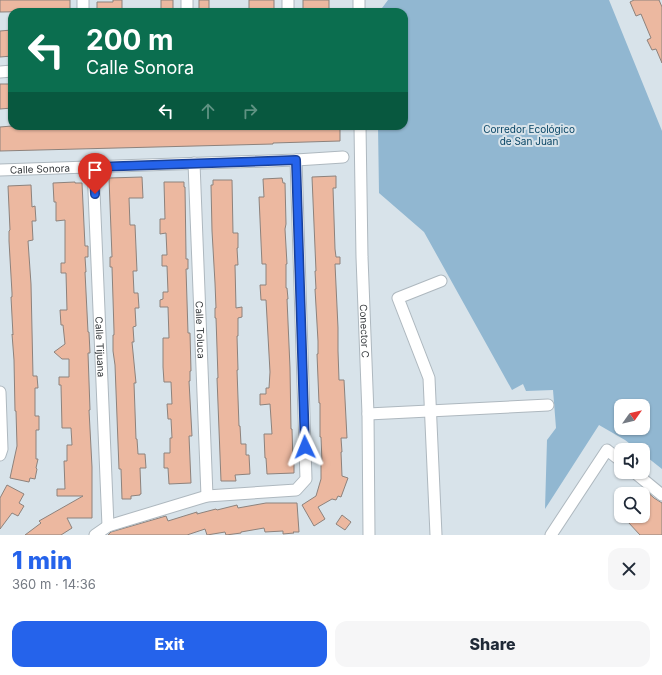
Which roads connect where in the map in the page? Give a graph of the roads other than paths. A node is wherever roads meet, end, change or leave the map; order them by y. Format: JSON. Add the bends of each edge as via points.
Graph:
{"nodes":[{"id":1,"x":360,"y":130,"type":"edge"},
{"id":2,"x":343,"y":157,"type":"dead end"},
{"id":3,"x":296,"y":160,"type":"junction"},
{"id":4,"x":194,"y":163,"type":"junction"},
{"id":5,"x":94,"y":167,"type":"junction"},
{"id":6,"x":0,"y":170,"type":"edge"},
{"id":7,"x":441,"y":281,"type":"dead end"},
{"id":8,"x":0,"y":392,"type":"edge"},
{"id":9,"x":548,"y":405,"type":"dead end"},
{"id":10,"x":431,"y":412,"type":"junction"},
{"id":11,"x":368,"y":414,"type":"junction"},
{"id":12,"x":0,"y":455,"type":"edge"},
{"id":13,"x":614,"y":456,"type":"edge"},
{"id":14,"x":643,"y":479,"type":"edge"},
{"id":15,"x":662,"y":495,"type":"edge"},
{"id":16,"x":207,"y":496,"type":"junction"},
{"id":17,"x":108,"y":526,"type":"junction"},
{"id":18,"x":95,"y":535,"type":"edge"},
{"id":19,"x":369,"y":535,"type":"edge"},
{"id":20,"x":436,"y":535,"type":"edge"},
{"id":21,"x":551,"y":535,"type":"edge"}],
"edges":[{"from":1,"to":11,"type":"street","name":"Conector C"},
{"from":2,"to":3,"type":"street","name":"Calle Sonora"},
{"from":3,"to":4,"type":"street","name":"Calle Sonora"},
{"from":3,"to":16,"type":"street","via":[[306,479],[296,490]]},
{"from":4,"to":5,"type":"street","name":"Calle Sonora"},
{"from":4,"to":16,"type":"street","name":"Calle Toluca"},
{"from":5,"to":6,"type":"street","name":"Calle Sonora"},
{"from":5,"to":17,"type":"street","name":"Calle Tijuana"},
{"from":7,"to":10,"type":"street","via":[[398,298],[430,378]]},
{"from":8,"to":12,"type":"street"},
{"from":9,"to":10,"type":"street"},
{"from":10,"to":11,"type":"street"},
{"from":10,"to":20,"type":"street"},
{"from":11,"to":19,"type":"street","name":"Conector C"},
{"from":13,"to":21,"type":"street","via":[[607,450]]},
{"from":14,"to":15,"type":"street"},
{"from":16,"to":17,"type":"street"},
{"from":17,"to":18,"type":"street"}]}
